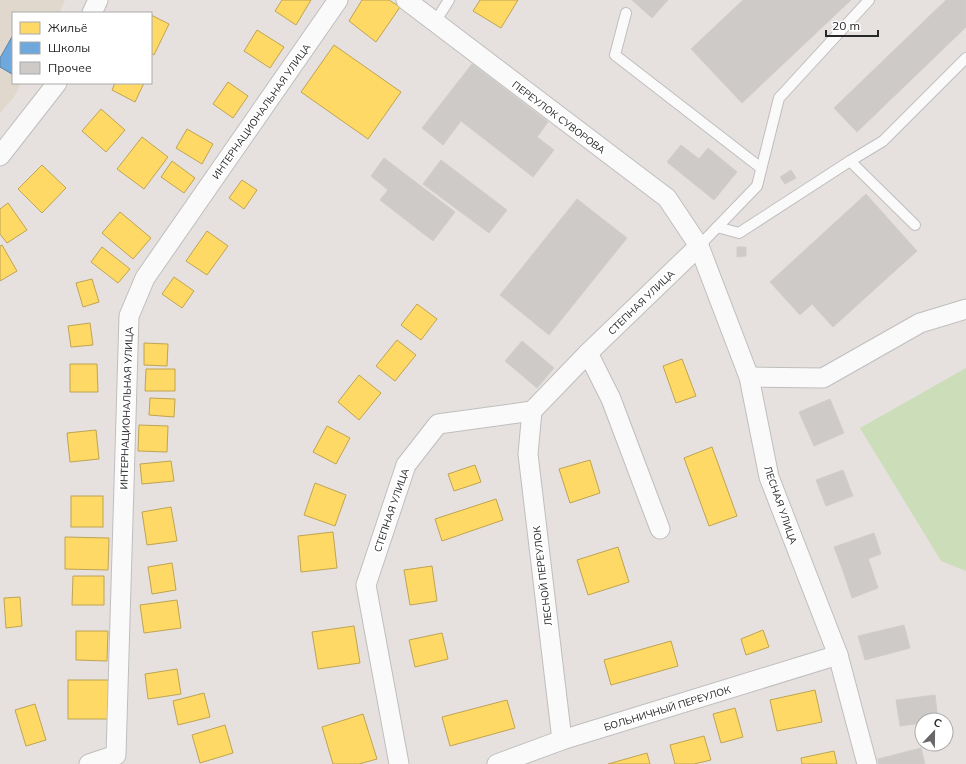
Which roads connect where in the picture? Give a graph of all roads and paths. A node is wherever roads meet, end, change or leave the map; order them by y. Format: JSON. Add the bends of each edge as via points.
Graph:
{"nodes":[{"id":1,"x":98,"y":0,"type":"edge"},
{"id":2,"x":338,"y":0,"type":"edge"},
{"id":3,"x":406,"y":0,"type":"edge"},
{"id":4,"x":449,"y":0,"type":"edge"},
{"id":5,"x":869,"y":0,"type":"edge"},
{"id":6,"x":92,"y":12,"type":"edge"},
{"id":7,"x":626,"y":13,"type":"dead end"},
{"id":8,"x":435,"y":22,"type":"junction"},
{"id":9,"x":966,"y":58,"type":"edge"},
{"id":10,"x":56,"y":84,"type":"edge"},
{"id":11,"x":0,"y":156,"type":"edge"},
{"id":12,"x":850,"y":161,"type":"junction"},
{"id":13,"x":761,"y":168,"type":"junction"},
{"id":14,"x":915,"y":225,"type":"dead end"},
{"id":15,"x":717,"y":228,"type":"junction"},
{"id":16,"x":699,"y":246,"type":"junction"},
{"id":17,"x":966,"y":309,"type":"edge"},
{"id":18,"x":588,"y":353,"type":"junction"},
{"id":19,"x":749,"y":377,"type":"junction"},
{"id":20,"x":532,"y":411,"type":"junction"},
{"id":21,"x":660,"y":529,"type":"dead end"},
{"id":22,"x":838,"y":655,"type":"junction"},
{"id":23,"x":562,"y":740,"type":"junction"},
{"id":24,"x":89,"y":764,"type":"edge"},
{"id":25,"x":399,"y":764,"type":"edge"},
{"id":26,"x":498,"y":764,"type":"edge"},
{"id":27,"x":867,"y":764,"type":"edge"}],
"edges":[{"from":1,"to":6,"type":"street"},
{"from":2,"to":24,"type":"street","name":"ИНТЕРНАЦИОНАЛЬНАЯ УЛИЦА","via":[[145,278],[129,316],[116,755]]},
{"from":3,"to":8,"type":"street","name":"ПЕРЕУЛОК СУВОРОВА"},
{"from":4,"to":8,"type":"lane"},
{"from":5,"to":13,"type":"lane","via":[[779,98]]},
{"from":7,"to":13,"type":"lane","via":[[615,55]]},
{"from":8,"to":16,"type":"street","name":"ПЕРЕУЛОК СУВОРОВА","via":[[666,198]]},
{"from":9,"to":12,"type":"lane","via":[[883,141]]},
{"from":10,"to":11,"type":"street"},
{"from":12,"to":14,"type":"lane"},
{"from":12,"to":15,"type":"lane","via":[[739,233]]},
{"from":13,"to":15,"type":"lane","via":[[756,186]]},
{"from":15,"to":16,"type":"lane"},
{"from":16,"to":18,"type":"street","name":"СТЕПНАЯ УЛИЦА"},
{"from":16,"to":19,"type":"street","name":"ЛЕСНАЯ УЛИЦА"},
{"from":17,"to":19,"type":"street","via":[[920,323],[824,378]]},
{"from":18,"to":20,"type":"street","name":"СТЕПНАЯ УЛИЦА"},
{"from":18,"to":21,"type":"street","via":[[611,399]]},
{"from":19,"to":22,"type":"street","name":"ЛЕСНАЯ УЛИЦА","via":[[769,477]]},
{"from":20,"to":23,"type":"street","name":"ЛЕСНОЙ ПЕРЕУЛОК","via":[[528,454]]},
{"from":20,"to":25,"type":"street","name":"СТЕПНАЯ УЛИЦА","via":[[438,424],[406,465],[366,585]]},
{"from":22,"to":23,"type":"street","name":"БОЛЬНИЧНЫЙ ПЕРЕУЛОК"},
{"from":22,"to":27,"type":"street","name":"ЛЕСНАЯ УЛИЦА"},
{"from":23,"to":26,"type":"street","name":"БОЛЬНИЧНЫЙ ПЕРЕУЛОК"}]}
